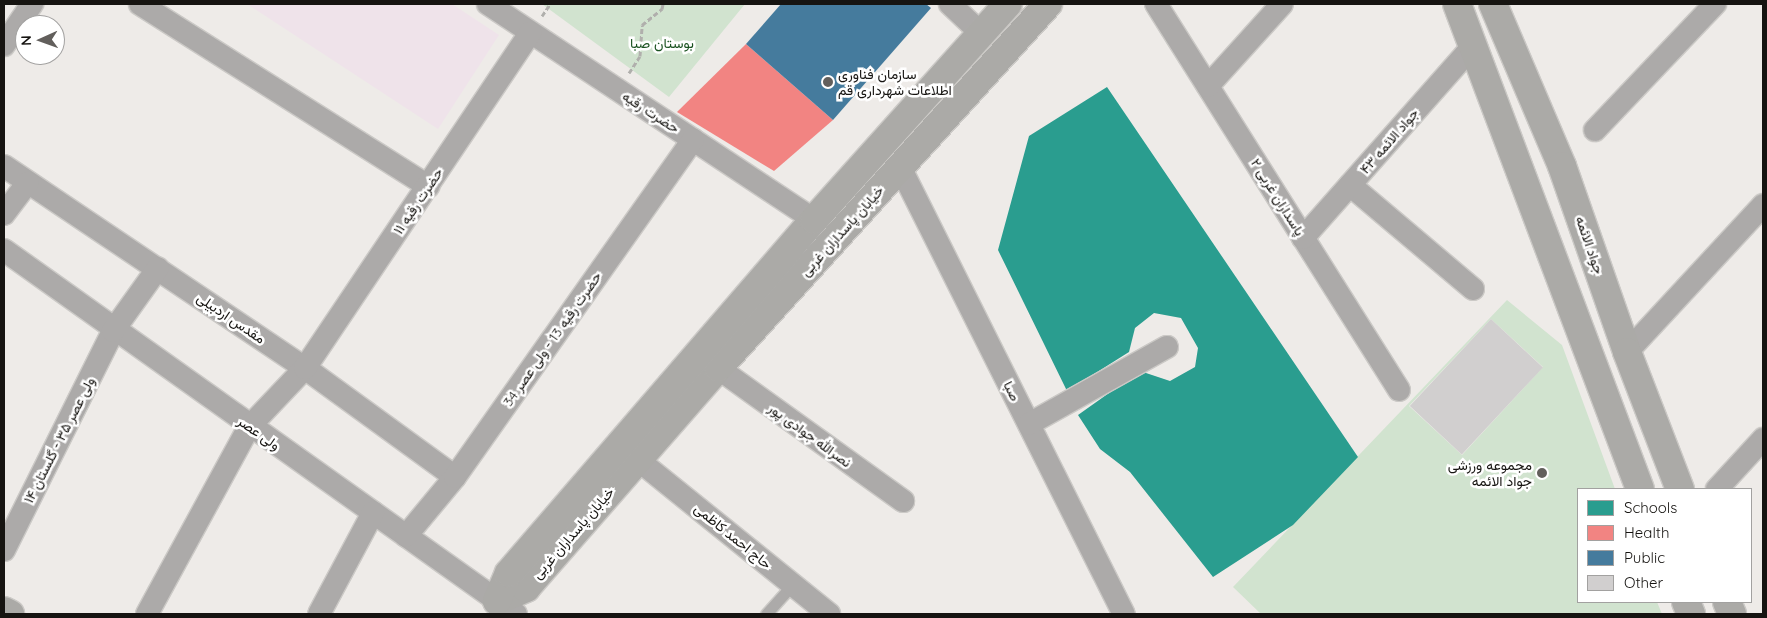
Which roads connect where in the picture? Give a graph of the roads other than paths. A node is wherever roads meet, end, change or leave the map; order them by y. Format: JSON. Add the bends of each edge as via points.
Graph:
{"nodes":[{"id":1,"x":32,"y":4,"type":"edge"},
{"id":2,"x":140,"y":4,"type":"edge"},
{"id":3,"x":488,"y":4,"type":"edge"},
{"id":4,"x":950,"y":4,"type":"edge"},
{"id":5,"x":1008,"y":4,"type":"edge"},
{"id":6,"x":1048,"y":4,"type":"edge"},
{"id":7,"x":1156,"y":4,"type":"edge"},
{"id":8,"x":1282,"y":4,"type":"edge"},
{"id":9,"x":1457,"y":4,"type":"edge"},
{"id":10,"x":1493,"y":4,"type":"edge"},
{"id":11,"x":1715,"y":4,"type":"edge"},
{"id":12,"x":530,"y":33,"type":"junction"},
{"id":13,"x":982,"y":34,"type":"junction"},
{"id":14,"x":4,"y":45,"type":"edge"},
{"id":15,"x":1474,"y":45,"type":"junction"},
{"id":16,"x":1208,"y":86,"type":"junction"},
{"id":17,"x":1595,"y":130,"type":"dead end"},
{"id":18,"x":693,"y":140,"type":"junction"},
{"id":19,"x":4,"y":166,"type":"edge"},
{"id":20,"x":900,"y":167,"type":"junction"},
{"id":21,"x":27,"y":183,"type":"junction"},
{"id":22,"x":428,"y":186,"type":"junction"},
{"id":23,"x":1350,"y":186,"type":"junction"},
{"id":24,"x":1763,"y":205,"type":"edge"},
{"id":25,"x":4,"y":214,"type":"edge"},
{"id":26,"x":814,"y":220,"type":"junction"},
{"id":27,"x":1303,"y":238,"type":"junction"},
{"id":28,"x":4,"y":250,"type":"edge"},
{"id":29,"x":158,"y":268,"type":"junction"},
{"id":30,"x":1473,"y":289,"type":"dead end"},
{"id":31,"x":114,"y":331,"type":"junction"},
{"id":32,"x":1167,"y":347,"type":"dead end"},
{"id":33,"x":1627,"y":352,"type":"junction"},
{"id":34,"x":305,"y":368,"type":"junction"},
{"id":35,"x":718,"y":368,"type":"junction"},
{"id":36,"x":1399,"y":390,"type":"dead end"},
{"id":37,"x":1029,"y":424,"type":"junction"},
{"id":38,"x":249,"y":427,"type":"junction"},
{"id":39,"x":1763,"y":439,"type":"edge"},
{"id":40,"x":637,"y":459,"type":"junction"},
{"id":41,"x":455,"y":477,"type":"junction"},
{"id":42,"x":1640,"y":488,"type":"edge"},
{"id":43,"x":1680,"y":488,"type":"edge"},
{"id":44,"x":1718,"y":488,"type":"edge"},
{"id":45,"x":902,"y":501,"type":"dead end"},
{"id":46,"x":373,"y":512,"type":"junction"},
{"id":47,"x":406,"y":536,"type":"junction"},
{"id":48,"x":4,"y":550,"type":"edge"},
{"id":49,"x":792,"y":585,"type":"junction"},
{"id":50,"x":501,"y":610,"type":"edge"},
{"id":51,"x":4,"y":611,"type":"edge"},
{"id":52,"x":10,"y":614,"type":"edge"},
{"id":53,"x":147,"y":614,"type":"edge"},
{"id":54,"x":319,"y":614,"type":"edge"},
{"id":55,"x":766,"y":614,"type":"edge"},
{"id":56,"x":828,"y":614,"type":"edge"},
{"id":57,"x":1124,"y":614,"type":"edge"}],
"edges":[{"from":1,"to":14,"type":"street"},
{"from":2,"to":22,"type":"street"},
{"from":3,"to":12,"type":"street","name":"حضرت رقیه"},
{"from":4,"to":13,"type":"street"},
{"from":5,"to":13,"type":"street","name":"خیابان پاسداران غربی"},
{"from":6,"to":20,"type":"street","name":"خیابان پاسداران غربی"},
{"from":7,"to":16,"type":"street","name":"پاسداران غربی ۲"},
{"from":8,"to":16,"type":"street"},
{"from":9,"to":15,"type":"street"},
{"from":10,"to":33,"type":"street","name":"جواد الائمه","via":[[1562,166]]},
{"from":11,"to":17,"type":"street"},
{"from":12,"to":18,"type":"street","name":"حضرت رقیه"},
{"from":12,"to":22,"type":"street","name":"حضرت رقیه ۱۱"},
{"from":13,"to":26,"type":"street","name":"خیابان پاسداران غربی"},
{"from":15,"to":23,"type":"street","name":"جواد الائمه ۴۳"},
{"from":15,"to":42,"type":"street"},
{"from":16,"to":27,"type":"street","name":"پاسداران غربی ۲"},
{"from":18,"to":26,"type":"street","name":"حضرت رقیه"},
{"from":18,"to":41,"type":"street","name":"حضرت رقیه 13 - ولی عصر 34"},
{"from":19,"to":21,"type":"street","name":"مقدس اردبیلی"},
{"from":20,"to":35,"type":"street","name":"خیابان پاسداران غربی"},
{"from":20,"to":37,"type":"street","name":"صبا"},
{"from":21,"to":25,"type":"street"},
{"from":21,"to":29,"type":"street","name":"مقدس اردبیلی"},
{"from":22,"to":34,"type":"street","name":"حضرت رقیه ۱۱"},
{"from":23,"to":27,"type":"street","name":"جواد الائمه ۴۳"},
{"from":23,"to":30,"type":"street"},
{"from":24,"to":33,"type":"street"},
{"from":26,"to":50,"type":"street","name":"خیابان پاسداران غربی","via":[[509,573]]},
{"from":27,"to":36,"type":"street","name":"پاسداران غربی ۲"},
{"from":28,"to":31,"type":"street","name":"ولی عصر"},
{"from":29,"to":31,"type":"street","name":"ولی عصر ۳۵ - گلستان ۱۴"},
{"from":29,"to":34,"type":"street","name":"مقدس اردبیلی"},
{"from":31,"to":38,"type":"street","name":"ولی عصر"},
{"from":31,"to":48,"type":"street","name":"ولی عصر ۳۵ - گلستان ۱۴"},
{"from":32,"to":37,"type":"street"},
{"from":33,"to":43,"type":"street","name":"جواد الائمه"},
{"from":34,"to":38,"type":"street","name":"حضرت رقیه ۱۱"},
{"from":34,"to":41,"type":"street","name":"مقدس اردبیلی"},
{"from":35,"to":40,"type":"street","name":"خیابان پاسداران غربی"},
{"from":35,"to":45,"type":"street","name":"نصرالله جوادی پور"},
{"from":37,"to":57,"type":"street","name":"صبا"},
{"from":38,"to":46,"type":"street","name":"ولی عصر"},
{"from":38,"to":53,"type":"street","name":"حضرت رقیه ۱۱"},
{"from":39,"to":44,"type":"street"},
{"from":40,"to":49,"type":"street","name":"حاج احمد کاظمی"},
{"from":40,"to":50,"type":"street","name":"خیابان پاسداران غربی","via":[[526,588]]},
{"from":41,"to":47,"type":"street","name":"حضرت رقیه 13 - ولی عصر 34"},
{"from":46,"to":47,"type":"street","name":"ولی عصر"},
{"from":46,"to":54,"type":"street"},
{"from":47,"to":50,"type":"street","name":"ولی عصر"},
{"from":49,"to":55,"type":"lane"},
{"from":49,"to":56,"type":"street","name":"حاج احمد کاظمی"},
{"from":51,"to":52,"type":"street"}]}
